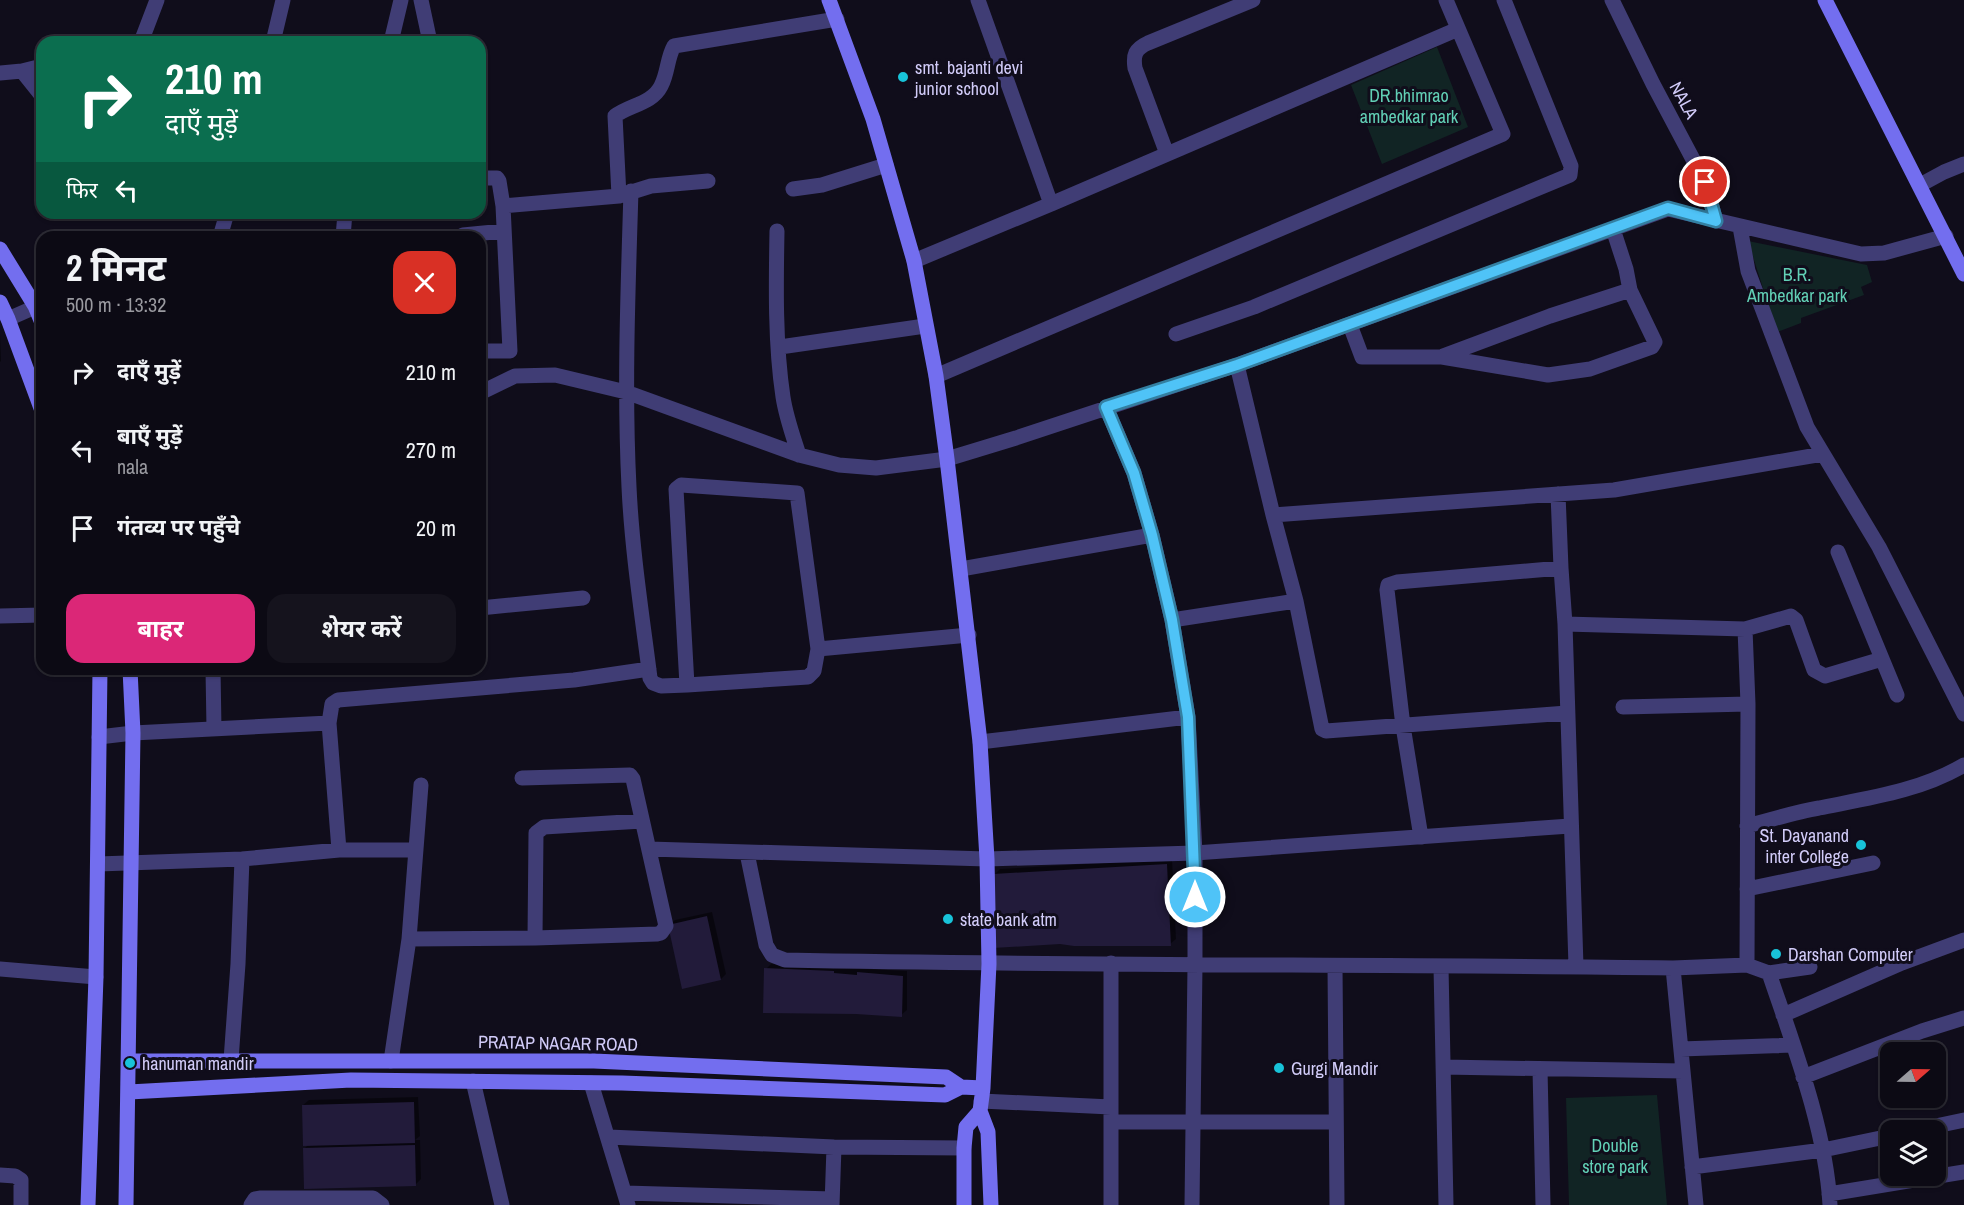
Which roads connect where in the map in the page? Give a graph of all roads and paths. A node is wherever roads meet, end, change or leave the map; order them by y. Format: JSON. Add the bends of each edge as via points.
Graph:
{"nodes":[{"id":1,"x":157,"y":0,"type":"edge"},
{"id":2,"x":283,"y":0,"type":"edge"},
{"id":3,"x":401,"y":0,"type":"edge"},
{"id":4,"x":421,"y":0,"type":"edge"},
{"id":5,"x":830,"y":0,"type":"edge"},
{"id":6,"x":978,"y":0,"type":"edge"},
{"id":7,"x":1253,"y":0,"type":"edge"},
{"id":8,"x":1446,"y":0,"type":"edge"},
{"id":9,"x":1504,"y":0,"type":"edge"},
{"id":10,"x":1612,"y":0,"type":"edge"},
{"id":11,"x":1826,"y":0,"type":"edge"},
{"id":12,"x":837,"y":19,"type":"junction"},
{"id":13,"x":1458,"y":28,"type":"junction"},
{"id":14,"x":142,"y":36,"type":"edge"},
{"id":15,"x":274,"y":36,"type":"edge"},
{"id":16,"x":392,"y":36,"type":"edge"},
{"id":17,"x":429,"y":36,"type":"edge"},
{"id":18,"x":36,"y":68,"type":"edge"},
{"id":19,"x":22,"y":71,"type":"junction"},
{"id":20,"x":0,"y":73,"type":"edge"},
{"id":21,"x":36,"y":88,"type":"edge"},
{"id":22,"x":1167,"y":154,"type":"junction"},
{"id":23,"x":1964,"y":164,"type":"edge"},
{"id":24,"x":886,"y":165,"type":"junction"},
{"id":25,"x":486,"y":178,"type":"edge"},
{"id":26,"x":708,"y":181,"type":"dead end"},
{"id":27,"x":1920,"y":185,"type":"junction"},
{"id":28,"x":793,"y":189,"type":"dead end"},
{"id":29,"x":625,"y":193,"type":"junction"},
{"id":30,"x":1051,"y":204,"type":"junction"},
{"id":31,"x":503,"y":206,"type":"junction"},
{"id":32,"x":1726,"y":224,"type":"junction"},
{"id":33,"x":1613,"y":229,"type":"junction"},
{"id":34,"x":504,"y":231,"type":"junction"},
{"id":35,"x":777,"y":231,"type":"dead end"},
{"id":36,"x":486,"y":233,"type":"edge"},
{"id":37,"x":1946,"y":236,"type":"junction"},
{"id":38,"x":0,"y":249,"type":"edge"},
{"id":39,"x":914,"y":261,"type":"junction"},
{"id":40,"x":1964,"y":274,"type":"edge"},
{"id":41,"x":1630,"y":290,"type":"junction"},
{"id":42,"x":36,"y":301,"type":"edge"},
{"id":43,"x":0,"y":302,"type":"edge"},
{"id":44,"x":36,"y":306,"type":"edge"},
{"id":45,"x":8,"y":319,"type":"junction"},
{"id":46,"x":1350,"y":324,"type":"junction"},
{"id":47,"x":925,"y":326,"type":"junction"},
{"id":48,"x":1176,"y":334,"type":"dead end"},
{"id":49,"x":780,"y":347,"type":"junction"},
{"id":50,"x":486,"y":351,"type":"edge"},
{"id":51,"x":1442,"y":357,"type":"junction"},
{"id":52,"x":1237,"y":365,"type":"junction"},
{"id":53,"x":936,"y":376,"type":"junction"},
{"id":54,"x":486,"y":390,"type":"edge"},
{"id":55,"x":626,"y":392,"type":"junction"},
{"id":56,"x":36,"y":395,"type":"edge"},
{"id":57,"x":1106,"y":407,"type":"junction"},
{"id":58,"x":1823,"y":454,"type":"junction"},
{"id":59,"x":799,"y":455,"type":"junction"},
{"id":60,"x":947,"y":459,"type":"junction"},
{"id":61,"x":1558,"y":494,"type":"junction"},
{"id":62,"x":1273,"y":515,"type":"junction"},
{"id":63,"x":1152,"y":535,"type":"junction"},
{"id":64,"x":1838,"y":552,"type":"dead end"},
{"id":65,"x":961,"y":568,"type":"junction"},
{"id":66,"x":1561,"y":568,"type":"junction"},
{"id":67,"x":583,"y":598,"type":"dead end"},
{"id":68,"x":1296,"y":601,"type":"junction"},
{"id":69,"x":486,"y":607,"type":"edge"},
{"id":70,"x":36,"y":615,"type":"edge"},
{"id":71,"x":0,"y":616,"type":"edge"},
{"id":72,"x":1172,"y":620,"type":"junction"},
{"id":73,"x":1565,"y":624,"type":"junction"},
{"id":74,"x":1745,"y":629,"type":"junction"},
{"id":75,"x":969,"y":635,"type":"junction"},
{"id":76,"x":818,"y":649,"type":"junction"},
{"id":77,"x":1882,"y":659,"type":"junction"},
{"id":78,"x":648,"y":669,"type":"junction"},
{"id":79,"x":100,"y":675,"type":"edge"},
{"id":80,"x":130,"y":675,"type":"edge"},
{"id":81,"x":213,"y":675,"type":"edge"},
{"id":82,"x":687,"y":685,"type":"junction"},
{"id":83,"x":1897,"y":695,"type":"dead end"},
{"id":84,"x":1748,"y":704,"type":"junction"},
{"id":85,"x":1623,"y":707,"type":"dead end"},
{"id":86,"x":1567,"y":713,"type":"junction"},
{"id":87,"x":1964,"y":714,"type":"edge"},
{"id":88,"x":1188,"y":717,"type":"junction"},
{"id":89,"x":329,"y":723,"type":"junction"},
{"id":90,"x":1403,"y":726,"type":"junction"},
{"id":91,"x":214,"y":729,"type":"junction"},
{"id":92,"x":133,"y":733,"type":"junction"},
{"id":93,"x":99,"y":737,"type":"junction"},
{"id":94,"x":980,"y":742,"type":"junction"},
{"id":95,"x":1964,"y":765,"type":"edge"},
{"id":96,"x":522,"y":778,"type":"dead end"},
{"id":97,"x":421,"y":785,"type":"dead end"},
{"id":98,"x":642,"y":821,"type":"junction"},
{"id":99,"x":1570,"y":826,"type":"junction"},
{"id":100,"x":1747,"y":826,"type":"junction"},
{"id":101,"x":1421,"y":837,"type":"junction"},
{"id":102,"x":649,"y":849,"type":"junction"},
{"id":103,"x":339,"y":850,"type":"junction"},
{"id":104,"x":416,"y":850,"type":"junction"},
{"id":105,"x":1194,"y":853,"type":"junction"},
{"id":106,"x":747,"y":854,"type":"junction"},
{"id":107,"x":242,"y":859,"type":"junction"},
{"id":108,"x":987,"y":859,"type":"junction"},
{"id":109,"x":131,"y":863,"type":"junction"},
{"id":110,"x":1873,"y":863,"type":"dead end"},
{"id":111,"x":98,"y":864,"type":"junction"},
{"id":112,"x":1747,"y":889,"type":"junction"},
{"id":113,"x":535,"y":938,"type":"junction"},
{"id":114,"x":409,"y":939,"type":"junction"},
{"id":115,"x":1964,"y":940,"type":"edge"},
{"id":116,"x":1111,"y":963,"type":"junction"},
{"id":117,"x":989,"y":964,"type":"junction"},
{"id":118,"x":1195,"y":964,"type":"junction"},
{"id":119,"x":1747,"y":965,"type":"junction"},
{"id":120,"x":1335,"y":966,"type":"junction"},
{"id":121,"x":1576,"y":966,"type":"junction"},
{"id":122,"x":1441,"y":967,"type":"junction"},
{"id":123,"x":1810,"y":967,"type":"dead end"},
{"id":124,"x":1673,"y":968,"type":"junction"},
{"id":125,"x":0,"y":969,"type":"edge"},
{"id":126,"x":1770,"y":973,"type":"junction"},
{"id":127,"x":96,"y":977,"type":"junction"},
{"id":128,"x":1783,"y":1015,"type":"junction"},
{"id":129,"x":1964,"y":1018,"type":"edge"},
{"id":130,"x":1793,"y":1045,"type":"junction"},
{"id":131,"x":1681,"y":1049,"type":"junction"},
{"id":132,"x":231,"y":1060,"type":"junction"},
{"id":133,"x":391,"y":1060,"type":"junction"},
{"id":134,"x":129,"y":1061,"type":"junction"},
{"id":135,"x":1443,"y":1067,"type":"junction"},
{"id":136,"x":1540,"y":1069,"type":"junction"},
{"id":137,"x":1683,"y":1071,"type":"junction"},
{"id":138,"x":1803,"y":1077,"type":"junction"},
{"id":139,"x":473,"y":1081,"type":"junction"},
{"id":140,"x":591,"y":1083,"type":"junction"},
{"id":141,"x":961,"y":1087,"type":"junction"},
{"id":142,"x":129,"y":1092,"type":"junction"},
{"id":143,"x":981,"y":1100,"type":"junction"},
{"id":144,"x":1111,"y":1115,"type":"junction"},
{"id":145,"x":1964,"y":1120,"type":"edge"},
{"id":146,"x":1193,"y":1121,"type":"junction"},
{"id":147,"x":1336,"y":1122,"type":"junction"},
{"id":148,"x":1946,"y":1124,"type":"edge"},
{"id":149,"x":609,"y":1137,"type":"junction"},
{"id":150,"x":1880,"y":1138,"type":"edge"},
{"id":151,"x":834,"y":1147,"type":"junction"},
{"id":152,"x":964,"y":1148,"type":"junction"},
{"id":153,"x":1823,"y":1150,"type":"junction"},
{"id":154,"x":1692,"y":1167,"type":"junction"},
{"id":155,"x":1964,"y":1172,"type":"edge"},
{"id":156,"x":0,"y":1175,"type":"edge"},
{"id":157,"x":626,"y":1199,"type":"edge"},
{"id":158,"x":1830,"y":1199,"type":"edge"},
{"id":159,"x":832,"y":1202,"type":"edge"},
{"id":160,"x":21,"y":1205,"type":"edge"},
{"id":161,"x":88,"y":1205,"type":"edge"},
{"id":162,"x":126,"y":1205,"type":"edge"},
{"id":163,"x":250,"y":1205,"type":"edge"},
{"id":164,"x":382,"y":1205,"type":"edge"},
{"id":165,"x":502,"y":1205,"type":"edge"},
{"id":166,"x":964,"y":1205,"type":"edge"},
{"id":167,"x":991,"y":1205,"type":"edge"},
{"id":168,"x":1111,"y":1205,"type":"edge"},
{"id":169,"x":1192,"y":1205,"type":"edge"},
{"id":170,"x":1337,"y":1205,"type":"edge"},
{"id":171,"x":1446,"y":1205,"type":"edge"},
{"id":172,"x":1543,"y":1205,"type":"edge"},
{"id":173,"x":1696,"y":1205,"type":"edge"}],
"edges":[{"from":1,"to":14,"type":"street"},
{"from":2,"to":15,"type":"street"},
{"from":3,"to":16,"type":"street"},
{"from":4,"to":17,"type":"street"},
{"from":5,"to":12,"type":"street"},
{"from":6,"to":30,"type":"street"},
{"from":7,"to":22,"type":"street","via":[[1136,51],[1135,68]]},
{"from":8,"to":13,"type":"street"},
{"from":9,"to":48,"type":"street","via":[[1571,166],[1570,175],[1254,307]]},
{"from":10,"to":32,"type":"street","name":"NALA"},
{"from":11,"to":27,"type":"street"},
{"from":12,"to":24,"type":"street"},
{"from":12,"to":29,"type":"street","via":[[674,46],[660,89],[615,116]]},
{"from":13,"to":22,"type":"street"},
{"from":13,"to":53,"type":"street","via":[[1503,134]]},
{"from":18,"to":19,"type":"street"},
{"from":19,"to":20,"type":"street"},
{"from":19,"to":21,"type":"street"},
{"from":22,"to":30,"type":"street"},
{"from":23,"to":27,"type":"street"},
{"from":24,"to":28,"type":"street","via":[[822,185]]},
{"from":24,"to":39,"type":"street"},
{"from":25,"to":31,"type":"street","via":[[499,179]]},
{"from":26,"to":29,"type":"street","via":[[651,186]]},
{"from":27,"to":37,"type":"street"},
{"from":29,"to":31,"type":"street"},
{"from":29,"to":55,"type":"street"},
{"from":30,"to":39,"type":"street"},
{"from":31,"to":34,"type":"street"},
{"from":32,"to":33,"type":"street","via":[[1672,208]]},
{"from":32,"to":37,"type":"street","via":[[1861,254],[1884,253]]},
{"from":32,"to":58,"type":"street","name":"NALA","via":[[1748,271],[1807,427]]},
{"from":33,"to":41,"type":"street"},
{"from":33,"to":46,"type":"street"},
{"from":34,"to":36,"type":"street"},
{"from":34,"to":50,"type":"street","via":[[510,351]]},
{"from":35,"to":49,"type":"street"},
{"from":37,"to":40,"type":"street"},
{"from":38,"to":42,"type":"street"},
{"from":39,"to":47,"type":"street"},
{"from":41,"to":51,"type":"street"},
{"from":41,"to":51,"type":"street","via":[[1653,338],[1652,347],[1590,369],[1548,375]]},
{"from":43,"to":45,"type":"street"},
{"from":44,"to":45,"type":"street"},
{"from":45,"to":56,"type":"street"},
{"from":46,"to":51,"type":"street","via":[[1362,357]]},
{"from":46,"to":52,"type":"street"},
{"from":47,"to":49,"type":"street"},
{"from":47,"to":53,"type":"street"},
{"from":49,"to":59,"type":"street","via":[[783,396]]},
{"from":52,"to":57,"type":"street"},
{"from":52,"to":62,"type":"street"},
{"from":53,"to":60,"type":"street"},
{"from":54,"to":55,"type":"street","via":[[515,376],[536,374]]},
{"from":55,"to":59,"type":"street"},
{"from":55,"to":78,"type":"street","via":[[630,499]]},
{"from":57,"to":60,"type":"street"},
{"from":57,"to":63,"type":"street","via":[[1134,473]]},
{"from":58,"to":61,"type":"street","via":[[1614,489]]},
{"from":58,"to":87,"type":"street","name":"NALA","via":[[1879,547]]},
{"from":59,"to":60,"type":"street","via":[[839,465],[876,468]]},
{"from":60,"to":65,"type":"street"},
{"from":61,"to":62,"type":"street"},
{"from":61,"to":66,"type":"street"},
{"from":62,"to":68,"type":"street"},
{"from":63,"to":65,"type":"street"},
{"from":63,"to":72,"type":"street"},
{"from":64,"to":77,"type":"street"},
{"from":65,"to":75,"type":"street"},
{"from":66,"to":73,"type":"street"},
{"from":66,"to":90,"type":"street","via":[[1388,585]]},
{"from":67,"to":69,"type":"street"},
{"from":68,"to":72,"type":"street"},
{"from":68,"to":90,"type":"street","via":[[1322,729]]},
{"from":70,"to":71,"type":"street"},
{"from":72,"to":88,"type":"street"},
{"from":73,"to":74,"type":"street"},
{"from":73,"to":86,"type":"street"},
{"from":74,"to":77,"type":"street","via":[[1793,617],[1814,670],[1825,675]]},
{"from":74,"to":84,"type":"street"},
{"from":75,"to":76,"type":"street"},
{"from":75,"to":94,"type":"street"},
{"from":76,"to":82,"type":"street","via":[[814,671],[808,677]]},
{"from":76,"to":82,"type":"street","via":[[798,493],[681,485],[676,489]]},
{"from":77,"to":83,"type":"street"},
{"from":78,"to":82,"type":"street","via":[[656,685]]},
{"from":78,"to":89,"type":"street","via":[[574,680],[338,700],[332,704]]},
{"from":79,"to":93,"type":"street"},
{"from":80,"to":92,"type":"street"},
{"from":81,"to":91,"type":"street"},
{"from":84,"to":85,"type":"street"},
{"from":84,"to":100,"type":"street"},
{"from":86,"to":90,"type":"street"},
{"from":86,"to":99,"type":"street"},
{"from":88,"to":94,"type":"street"},
{"from":88,"to":105,"type":"street"},
{"from":89,"to":91,"type":"street"},
{"from":89,"to":103,"type":"street"},
{"from":90,"to":101,"type":"street"},
{"from":91,"to":92,"type":"street"},
{"from":92,"to":93,"type":"street"},
{"from":92,"to":109,"type":"street"},
{"from":93,"to":111,"type":"street"},
{"from":94,"to":108,"type":"street"},
{"from":95,"to":100,"type":"street","via":[[1946,776],[1908,789]]},
{"from":96,"to":98,"type":"street","via":[[628,774],[633,779]]},
{"from":97,"to":104,"type":"street"},
{"from":98,"to":102,"type":"street"},
{"from":98,"to":113,"type":"street","via":[[539,829]]},
{"from":99,"to":101,"type":"street"},
{"from":99,"to":121,"type":"street"},
{"from":100,"to":112,"type":"street"},
{"from":101,"to":105,"type":"street"},
{"from":102,"to":106,"type":"street"},
{"from":102,"to":113,"type":"street","via":[[666,921],[661,933]]},
{"from":103,"to":104,"type":"street"},
{"from":103,"to":107,"type":"street"},
{"from":104,"to":114,"type":"street"},
{"from":105,"to":108,"type":"street"},
{"from":105,"to":118,"type":"street"},
{"from":106,"to":108,"type":"street"},
{"from":106,"to":117,"type":"street","via":[[766,945],[772,955],[784,960]]},
{"from":107,"to":109,"type":"street"},
{"from":107,"to":132,"type":"street"},
{"from":108,"to":117,"type":"street"},
{"from":109,"to":111,"type":"street"},
{"from":109,"to":134,"type":"street"},
{"from":110,"to":112,"type":"street"},
{"from":111,"to":127,"type":"street"},
{"from":112,"to":119,"type":"street"},
{"from":113,"to":114,"type":"street"},
{"from":114,"to":133,"type":"street"},
{"from":115,"to":128,"type":"street"},
{"from":116,"to":117,"type":"street"},
{"from":116,"to":118,"type":"street"},
{"from":116,"to":144,"type":"street"},
{"from":117,"to":143,"type":"street"},
{"from":118,"to":120,"type":"street"},
{"from":118,"to":146,"type":"street"},
{"from":119,"to":124,"type":"street"},
{"from":119,"to":126,"type":"street"},
{"from":120,"to":122,"type":"street"},
{"from":120,"to":147,"type":"street"},
{"from":121,"to":122,"type":"street"},
{"from":121,"to":124,"type":"street"},
{"from":122,"to":135,"type":"street"},
{"from":123,"to":126,"type":"street"},
{"from":124,"to":131,"type":"street"},
{"from":125,"to":127,"type":"street"},
{"from":126,"to":128,"type":"street"},
{"from":127,"to":161,"type":"street"},
{"from":128,"to":130,"type":"street"},
{"from":129,"to":138,"type":"street"},
{"from":130,"to":131,"type":"street"},
{"from":130,"to":138,"type":"street"},
{"from":131,"to":137,"type":"street"},
{"from":132,"to":133,"type":"street","name":"PRATAP NAGAR ROAD"},
{"from":132,"to":134,"type":"street","name":"PRATAP NAGAR ROAD"},
{"from":133,"to":141,"type":"street","name":"PRATAP NAGAR ROAD","via":[[594,1061],[946,1077]]},
{"from":134,"to":142,"type":"street"},
{"from":135,"to":136,"type":"street"},
{"from":135,"to":171,"type":"street"},
{"from":136,"to":137,"type":"street"},
{"from":136,"to":172,"type":"street"},
{"from":137,"to":154,"type":"street"},
{"from":138,"to":153,"type":"street"},
{"from":139,"to":140,"type":"street"},
{"from":139,"to":142,"type":"street","via":[[351,1080]]},
{"from":139,"to":165,"type":"street"},
{"from":140,"to":141,"type":"street","via":[[945,1095]]},
{"from":140,"to":149,"type":"street"},
{"from":141,"to":143,"type":"street","name":"PRATAP NAGAR ROAD"},
{"from":142,"to":162,"type":"street"},
{"from":143,"to":144,"type":"street"},
{"from":143,"to":152,"type":"street","via":[[966,1127]]},
{"from":143,"to":167,"type":"street","via":[[988,1132]]},
{"from":144,"to":146,"type":"street"},
{"from":144,"to":168,"type":"street"},
{"from":145,"to":148,"type":"street"},
{"from":146,"to":147,"type":"street"},
{"from":146,"to":169,"type":"street"},
{"from":147,"to":170,"type":"street"},
{"from":149,"to":151,"type":"street"},
{"from":149,"to":157,"type":"street"},
{"from":150,"to":153,"type":"street"},
{"from":151,"to":152,"type":"street"},
{"from":151,"to":159,"type":"street"},
{"from":152,"to":166,"type":"street"},
{"from":153,"to":154,"type":"street"},
{"from":153,"to":158,"type":"street"},
{"from":154,"to":173,"type":"street"},
{"from":155,"to":158,"type":"street"},
{"from":156,"to":160,"type":"street","via":[[20,1178]]},
{"from":157,"to":159,"type":"street"},
{"from":163,"to":164,"type":"street","via":[[261,1198],[373,1197]]}]}
